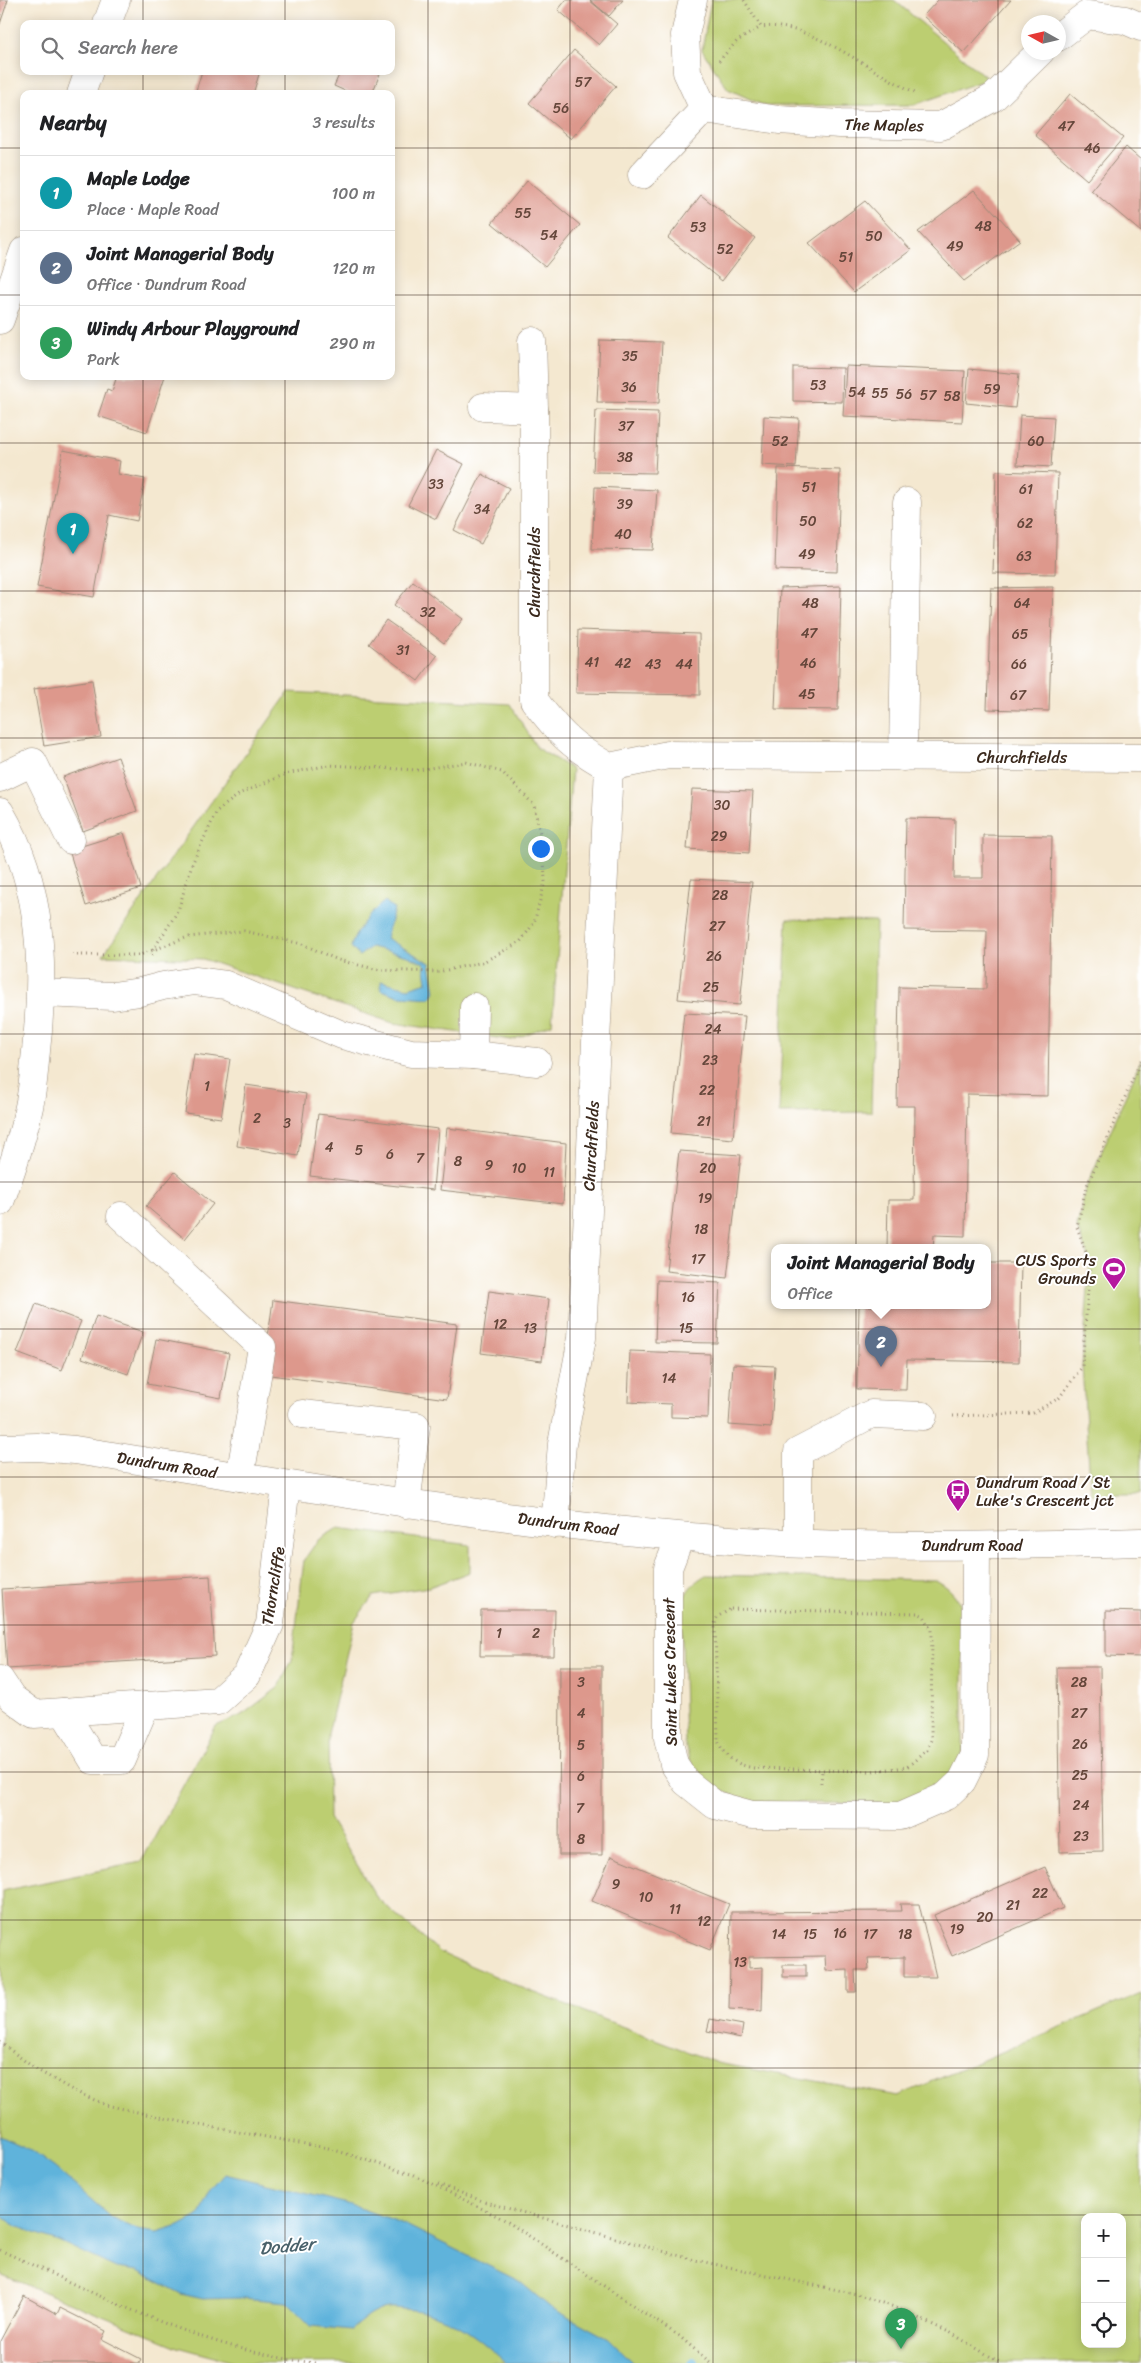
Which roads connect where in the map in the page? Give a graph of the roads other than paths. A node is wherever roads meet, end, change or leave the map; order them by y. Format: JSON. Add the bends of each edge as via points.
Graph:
{"nodes":[{"id":1,"x":116,"y":0,"type":"edge"},
{"id":2,"x":693,"y":0,"type":"edge"},
{"id":3,"x":1086,"y":8,"type":"edge"},
{"id":4,"x":108,"y":20,"type":"edge"},
{"id":5,"x":1141,"y":27,"type":"edge"},
{"id":6,"x":1066,"y":29,"type":"edge"},
{"id":7,"x":1032,"y":60,"type":"edge"},
{"id":8,"x":88,"y":75,"type":"edge"},
{"id":9,"x":82,"y":90,"type":"edge"},
{"id":10,"x":704,"y":109,"type":"junction"},
{"id":11,"x":642,"y":175,"type":"dead end"},
{"id":12,"x":20,"y":263,"type":"edge"},
{"id":13,"x":0,"y":320,"type":"edge"},
{"id":14,"x":532,"y":341,"type":"dead end"},
{"id":15,"x":483,"y":407,"type":"dead end"},
{"id":16,"x":534,"y":409,"type":"junction"},
{"id":17,"x":907,"y":502,"type":"dead end"},
{"id":18,"x":903,"y":757,"type":"junction"},
{"id":19,"x":1141,"y":758,"type":"edge"},
{"id":20,"x":609,"y":767,"type":"junction"},
{"id":21,"x":0,"y":778,"type":"edge"},
{"id":22,"x":0,"y":812,"type":"edge"},
{"id":23,"x":71,"y":840,"type":"dead end"},
{"id":24,"x":41,"y":993,"type":"junction"},
{"id":25,"x":474,"y":1007,"type":"dead end"},
{"id":26,"x":472,"y":1055,"type":"junction"},
{"id":27,"x":537,"y":1062,"type":"dead end"},
{"id":28,"x":0,"y":1202,"type":"edge"},
{"id":29,"x":121,"y":1216,"type":"dead end"},
{"id":30,"x":302,"y":1414,"type":"dead end"},
{"id":31,"x":923,"y":1416,"type":"road end"},
{"id":32,"x":0,"y":1448,"type":"edge"},
{"id":33,"x":240,"y":1477,"type":"junction"},
{"id":34,"x":286,"y":1485,"type":"junction"},
{"id":35,"x":406,"y":1504,"type":"junction"},
{"id":36,"x":555,"y":1524,"type":"junction"},
{"id":37,"x":680,"y":1536,"type":"junction"},
{"id":38,"x":1141,"y":1542,"type":"edge"},
{"id":39,"x":798,"y":1543,"type":"junction"},
{"id":40,"x":976,"y":1546,"type":"junction"},
{"id":41,"x":0,"y":1680,"type":"edge"},
{"id":42,"x":145,"y":1706,"type":"junction"},
{"id":43,"x":64,"y":1712,"type":"junction"}],
"edges":[{"from":1,"to":4,"type":"street"},
{"from":2,"to":10,"type":"street","via":[[685,35],[687,72]]},
{"from":3,"to":5,"type":"street"},
{"from":3,"to":6,"type":"street"},
{"from":7,"to":10,"type":"street","name":"The Maples","via":[[994,97],[941,126],[778,120]]},
{"from":8,"to":9,"type":"street"},
{"from":10,"to":11,"type":"street"},
{"from":12,"to":13,"type":"street"},
{"from":14,"to":16,"type":"street","name":"Churchfields"},
{"from":15,"to":16,"type":"street"},
{"from":16,"to":20,"type":"street","name":"Churchfields","via":[[534,700],[560,733],[586,755]]},
{"from":17,"to":18,"type":"street"},
{"from":18,"to":19,"type":"street","name":"Churchfields"},
{"from":18,"to":20,"type":"street","name":"Churchfields","via":[[668,755]]},
{"from":20,"to":36,"type":"street","name":"Churchfields","via":[[582,1338],[562,1444]]},
{"from":21,"to":23,"type":"street","via":[[33,762]]},
{"from":22,"to":24,"type":"street","via":[[33,892],[40,938]]},
{"from":24,"to":26,"type":"street","via":[[113,996],[195,981],[226,985],[342,1035],[411,1053]]},
{"from":24,"to":28,"type":"street","via":[[29,1106]]},
{"from":25,"to":26,"type":"street"},
{"from":26,"to":27,"type":"street"},
{"from":29,"to":33,"type":"street","via":[[262,1347]]},
{"from":30,"to":35,"type":"street","via":[[416,1426]]},
{"from":31,"to":39,"type":"street","via":[[871,1414],[798,1452]]},
{"from":32,"to":33,"type":"street","name":"Dundrum Road","via":[[75,1450]]},
{"from":33,"to":34,"type":"street","name":"Dundrum Road"},
{"from":34,"to":35,"type":"street","name":"Dundrum Road"},
{"from":34,"to":42,"type":"street","name":"Thorncliffe","via":[[270,1624],[247,1675],[218,1701]]},
{"from":35,"to":36,"type":"street","name":"Dundrum Road"},
{"from":36,"to":37,"type":"street","name":"Dundrum Road"},
{"from":37,"to":39,"type":"street","name":"Dundrum Road"},
{"from":37,"to":40,"type":"street","name":"Saint Lukes Crescent","via":[[668,1568],[668,1738],[674,1764],[686,1782],[715,1805],[755,1815],[900,1816],[946,1796],[962,1781],[975,1755]]},
{"from":38,"to":40,"type":"street","name":"Dundrum Road"},
{"from":39,"to":40,"type":"street","name":"Dundrum Road"},
{"from":41,"to":43,"type":"street","via":[[12,1698],[34,1714]]},
{"from":42,"to":43,"type":"street"},
{"from":42,"to":43,"type":"street","via":[[122,1760],[93,1760]]}]}
